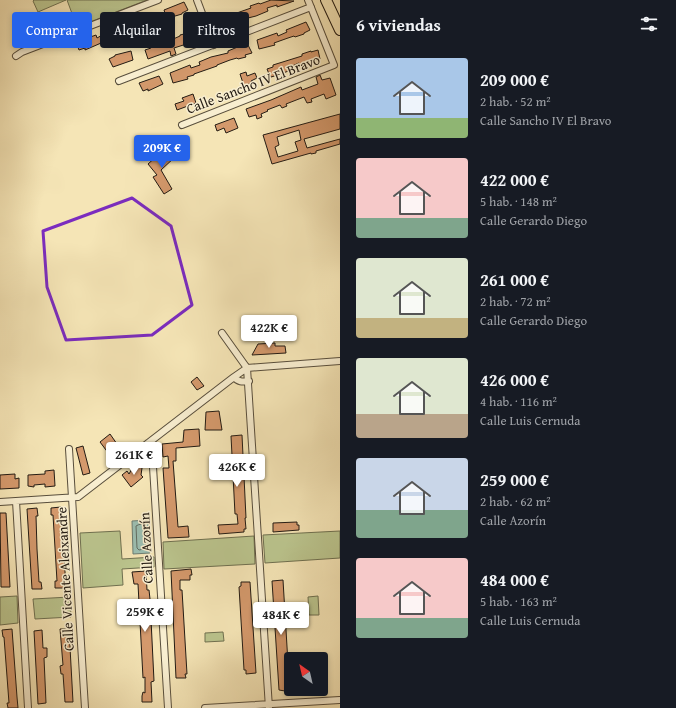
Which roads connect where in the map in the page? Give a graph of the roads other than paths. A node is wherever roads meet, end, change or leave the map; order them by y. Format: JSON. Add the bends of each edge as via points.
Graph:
{"nodes":[{"id":1,"x":158,"y":0,"type":"edge"},
{"id":2,"x":197,"y":0,"type":"edge"},
{"id":3,"x":308,"y":0,"type":"edge"},
{"id":4,"x":326,"y":0,"type":"edge"},
{"id":5,"x":330,"y":0,"type":"edge"},
{"id":6,"x":311,"y":7,"type":"junction"},
{"id":7,"x":202,"y":12,"type":"edge"},
{"id":8,"x":340,"y":26,"type":"edge"},
{"id":9,"x":340,"y":30,"type":"edge"},
{"id":10,"x":249,"y":31,"type":"edge"},
{"id":11,"x":206,"y":48,"type":"edge"},
{"id":12,"x":16,"y":56,"type":"dead end"},
{"id":13,"x":119,"y":81,"type":"dead end"},
{"id":14,"x":182,"y":125,"type":"dead end"},
{"id":15,"x":222,"y":333,"type":"dead end"},
{"id":16,"x":340,"y":361,"type":"edge"},
{"id":17,"x":247,"y":368,"type":"junction"},
{"id":18,"x":234,"y":376,"type":"junction"},
{"id":19,"x":249,"y":381,"type":"junction"},
{"id":20,"x":148,"y":443,"type":"junction"},
{"id":21,"x":69,"y":448,"type":"dead end"},
{"id":22,"x":137,"y":451,"type":"junction"},
{"id":23,"x":152,"y":458,"type":"junction"},
{"id":24,"x":72,"y":498,"type":"junction"},
{"id":25,"x":16,"y":501,"type":"junction"},
{"id":26,"x":0,"y":502,"type":"edge"},
{"id":27,"x":340,"y":700,"type":"edge"},
{"id":28,"x":269,"y":706,"type":"edge"},
{"id":29,"x":28,"y":708,"type":"edge"},
{"id":30,"x":85,"y":708,"type":"edge"},
{"id":31,"x":168,"y":708,"type":"edge"},
{"id":32,"x":205,"y":708,"type":"edge"}],
"edges":[{"from":1,"to":12,"type":"street"},
{"from":2,"to":7,"type":"street"},
{"from":3,"to":6,"type":"street","name":"Calle Sancho IV El Bravo"},
{"from":4,"to":9,"type":"main road"},
{"from":5,"to":8,"type":"main road"},
{"from":6,"to":10,"type":"street"},
{"from":6,"to":14,"type":"street","name":"Calle Sancho IV El Bravo","via":[[334,65]]},
{"from":11,"to":13,"type":"street"},
{"from":15,"to":17,"type":"street"},
{"from":16,"to":17,"type":"street"},
{"from":17,"to":18,"type":"street"},
{"from":17,"to":19,"type":"street"},
{"from":18,"to":19,"type":"street","via":[[242,382]]},
{"from":18,"to":20,"type":"street"},
{"from":19,"to":28,"type":"street"},
{"from":20,"to":22,"type":"street"},
{"from":20,"to":23,"type":"street","name":"Calle Azorín"},
{"from":21,"to":24,"type":"street","name":"Calle Vicente Aleixandre"},
{"from":22,"to":23,"type":"street"},
{"from":22,"to":24,"type":"street","via":[[78,497]]},
{"from":23,"to":31,"type":"street","name":"Calle Azorín"},
{"from":24,"to":25,"type":"street"},
{"from":24,"to":30,"type":"street","name":"Calle Vicente Aleixandre"},
{"from":25,"to":26,"type":"street"},
{"from":25,"to":29,"type":"street"},
{"from":27,"to":28,"type":"street"},
{"from":28,"to":32,"type":"street"}]}
